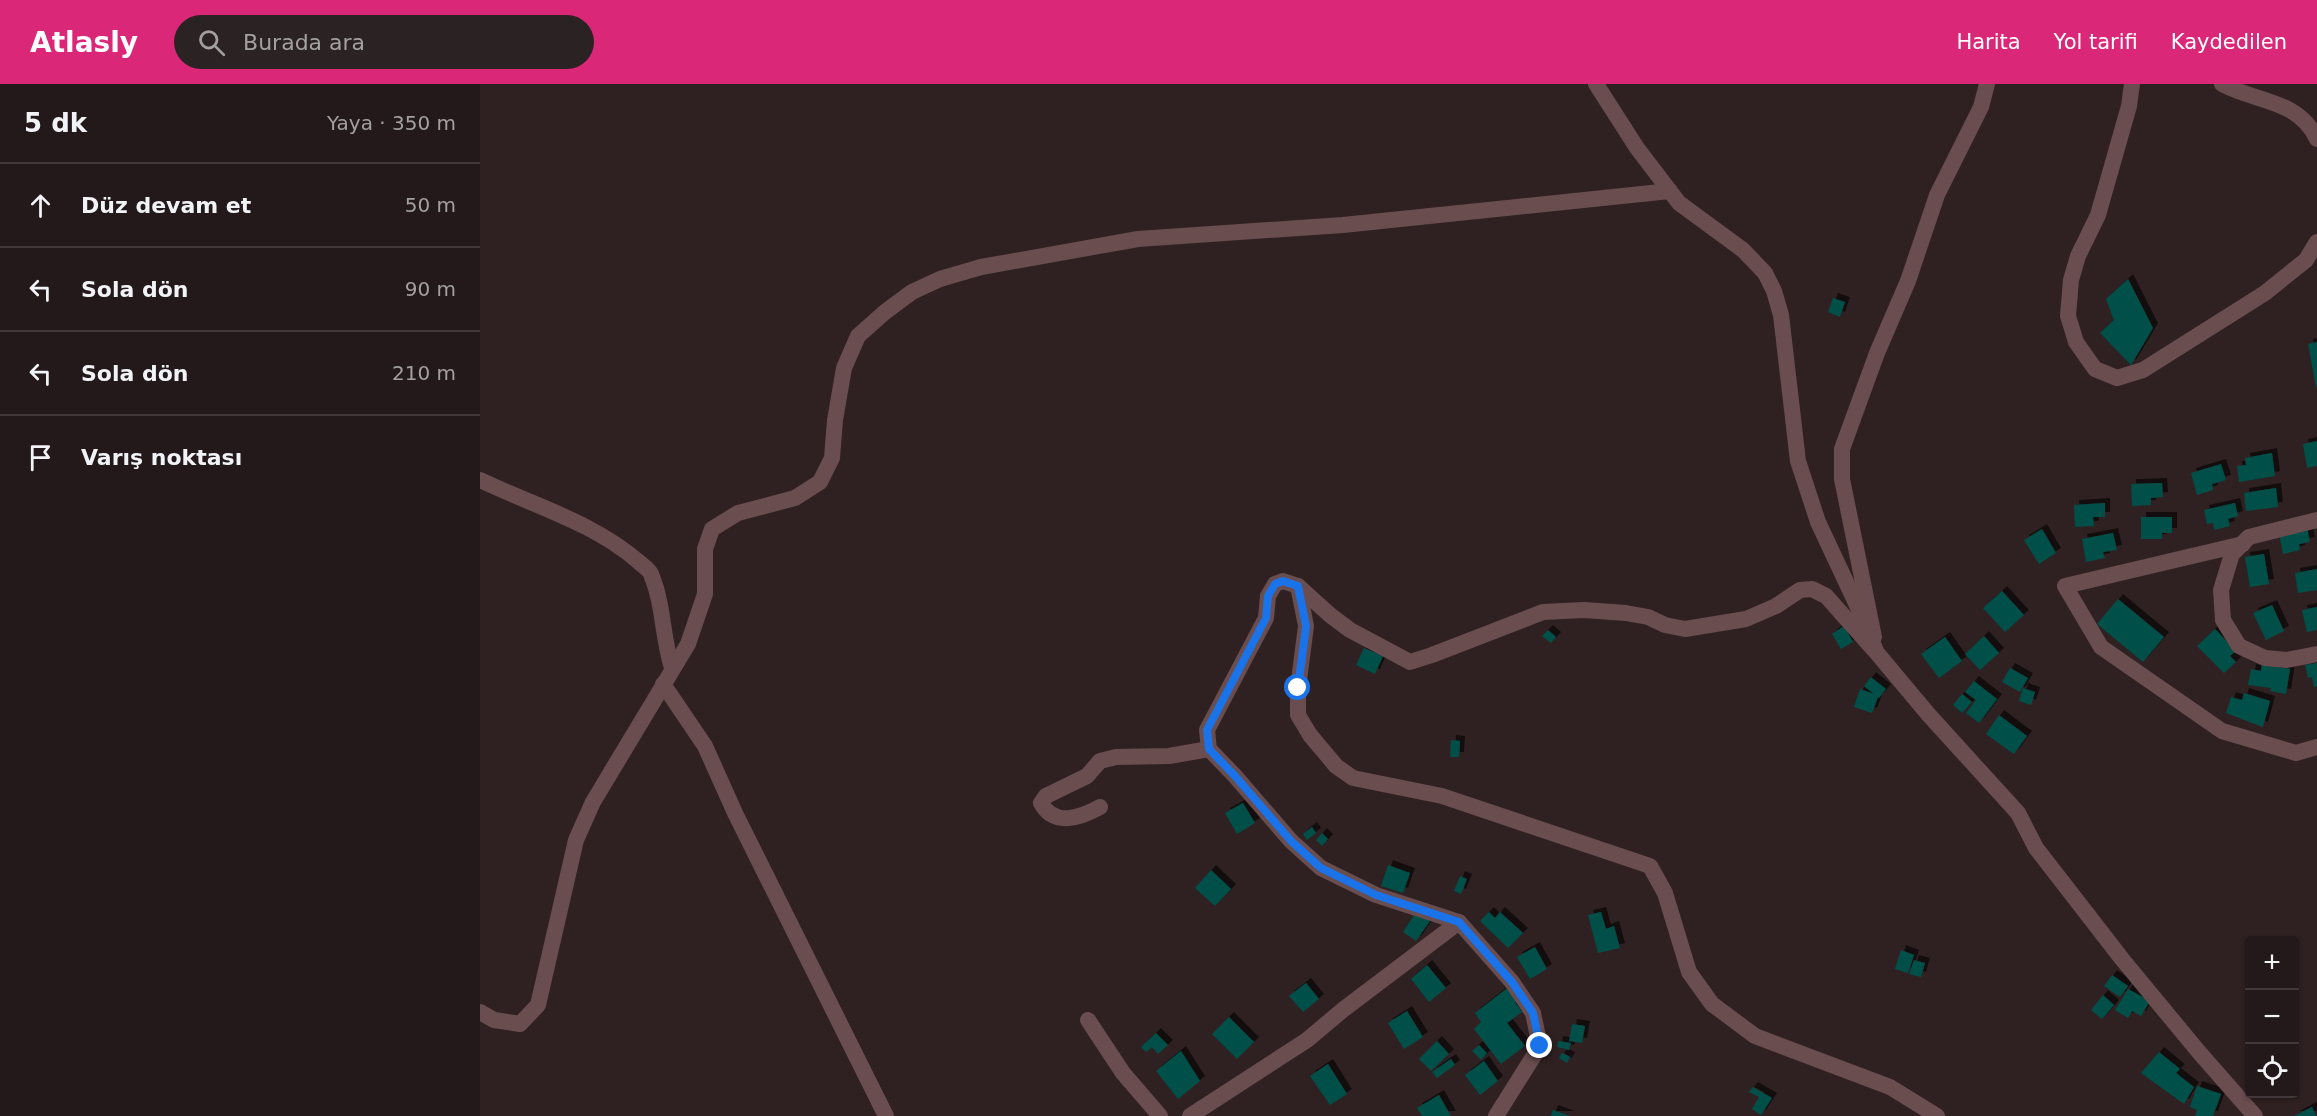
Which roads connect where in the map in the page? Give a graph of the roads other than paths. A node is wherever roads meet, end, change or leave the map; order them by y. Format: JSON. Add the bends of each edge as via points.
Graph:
{"nodes":[{"id":1,"x":2132,"y":84,"type":"edge"},
{"id":2,"x":2222,"y":84,"type":"edge"},
{"id":3,"x":1985,"y":85,"type":"edge"},
{"id":4,"x":1603,"y":89,"type":"edge"},
{"id":5,"x":2317,"y":139,"type":"edge"},
{"id":6,"x":1670,"y":191,"type":"junction"},
{"id":7,"x":2317,"y":243,"type":"edge"},
{"id":8,"x":480,"y":480,"type":"edge"},
{"id":9,"x":2317,"y":520,"type":"edge"},
{"id":10,"x":2243,"y":543,"type":"junction"},
{"id":11,"x":1298,"y":586,"type":"junction"},
{"id":12,"x":1877,"y":653,"type":"junction"},
{"id":13,"x":2317,"y":654,"type":"edge"},
{"id":14,"x":672,"y":668,"type":"junction"},
{"id":15,"x":663,"y":684,"type":"junction"},
{"id":16,"x":2317,"y":747,"type":"edge"},
{"id":17,"x":1209,"y":749,"type":"junction"},
{"id":18,"x":1100,"y":807,"type":"dead end"},
{"id":19,"x":1459,"y":922,"type":"junction"},
{"id":20,"x":480,"y":1012,"type":"edge"},
{"id":21,"x":1088,"y":1020,"type":"dead end"},
{"id":22,"x":886,"y":1116,"type":"edge"},
{"id":23,"x":1160,"y":1116,"type":"edge"},
{"id":24,"x":1190,"y":1116,"type":"edge"},
{"id":25,"x":1496,"y":1116,"type":"edge"},
{"id":26,"x":1937,"y":1116,"type":"edge"},
{"id":27,"x":2254,"y":1116,"type":"edge"}],
"edges":[{"from":1,"to":7,"type":"street","via":[[2098,215],[2071,280],[2068,316],[2076,342],[2095,369],[2117,378],[2143,370],[2265,293],[2306,260]]},
{"from":2,"to":5,"type":"street","via":[[2279,103],[2312,128]]},
{"from":3,"to":12,"type":"street","via":[[1981,107],[1936,195],[1908,281],[1876,353],[1842,449],[1842,479]]},
{"from":4,"to":6,"type":"street","via":[[1637,148]]},
{"from":6,"to":12,"type":"street","via":[[1679,203],[1743,250],[1765,273],[1774,291],[1781,315],[1798,461],[1818,522]]},
{"from":6,"to":14,"type":"street","via":[[1343,225],[1138,239],[981,267],[912,292],[858,336],[844,368],[832,459],[820,482],[795,498],[738,513],[711,530],[705,549],[705,594],[688,644]]},
{"from":8,"to":14,"type":"street","via":[[579,522],[650,571],[660,600],[665,646]]},
{"from":9,"to":10,"type":"street","via":[[2249,537]]},
{"from":10,"to":13,"type":"street","via":[[2232,554],[2221,590],[2223,620],[2238,646],[2265,658],[2287,660]]},
{"from":10,"to":16,"type":"street","via":[[2064,586],[2101,647],[2222,731],[2296,753]]},
{"from":11,"to":12,"type":"street","via":[[1350,630],[1410,662],[1543,612],[1626,613],[1685,628],[1746,619],[1800,590],[1812,589],[1826,596]]},
{"from":11,"to":17,"type":"street","via":[[1283,581],[1275,584],[1268,596],[1266,618],[1207,730]]},
{"from":11,"to":26,"type":"street","via":[[1306,626],[1298,715],[1336,766],[1353,778],[1442,796],[1650,866],[1665,893],[1689,972],[1712,1004],[1755,1036],[1890,1087]]},
{"from":12,"to":27,"type":"street","via":[[2018,813],[2036,848],[2115,950]]},
{"from":14,"to":15,"type":"street"},
{"from":15,"to":20,"type":"street","via":[[593,802],[576,840],[538,1005],[520,1024],[494,1020]]},
{"from":15,"to":22,"type":"street","via":[[705,746]]},
{"from":17,"to":18,"type":"street","via":[[1100,761],[1087,776],[1046,796],[1041,803],[1046,812],[1063,819],[1083,816]]},
{"from":17,"to":19,"type":"street","via":[[1291,841],[1321,868],[1376,895]]},
{"from":19,"to":24,"type":"street","via":[[1307,1040]]},
{"from":19,"to":25,"type":"street","via":[[1512,982],[1536,1024],[1540,1046]]},
{"from":21,"to":23,"type":"street","via":[[1123,1073]]}]}
